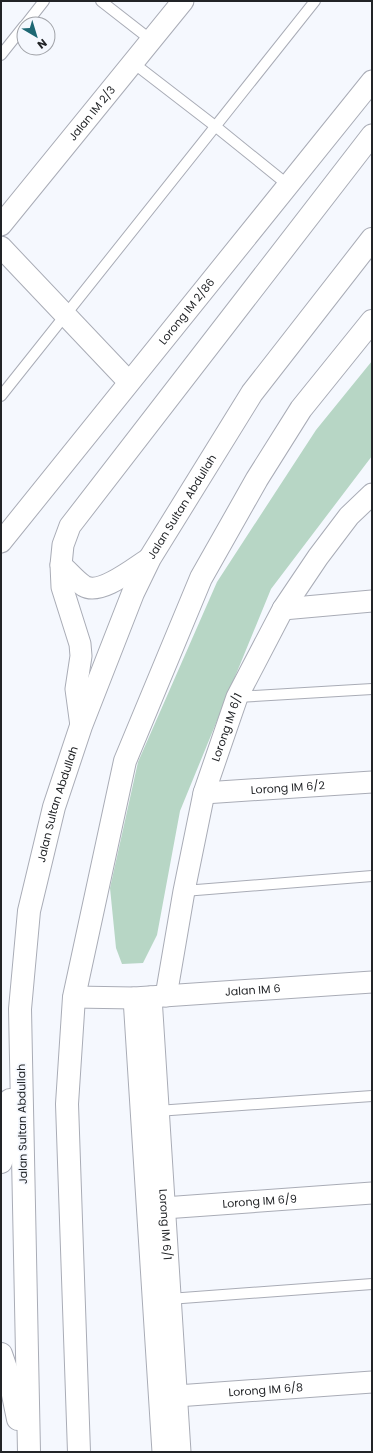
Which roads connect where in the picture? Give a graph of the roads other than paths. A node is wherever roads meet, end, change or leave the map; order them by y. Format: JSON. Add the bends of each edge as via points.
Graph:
{"nodes":[{"id":1,"x":44,"y":1,"type":"edge"},
{"id":2,"x":102,"y":1,"type":"edge"},
{"id":3,"x":183,"y":1,"type":"edge"},
{"id":4,"x":315,"y":1,"type":"edge"},
{"id":5,"x":32,"y":16,"type":"edge"},
{"id":6,"x":16,"y":36,"type":"edge"},
{"id":7,"x":151,"y":40,"type":"junction"},
{"id":8,"x":1,"y":55,"type":"edge"},
{"id":9,"x":132,"y":62,"type":"junction"},
{"id":10,"x":372,"y":81,"type":"edge"},
{"id":11,"x":216,"y":126,"type":"junction"},
{"id":12,"x":372,"y":135,"type":"edge"},
{"id":13,"x":288,"y":185,"type":"junction"},
{"id":14,"x":1,"y":225,"type":"edge"},
{"id":15,"x":372,"y":239,"type":"edge"},
{"id":16,"x":1,"y":247,"type":"edge"},
{"id":17,"x":66,"y":315,"type":"junction"},
{"id":18,"x":372,"y":321,"type":"edge"},
{"id":19,"x":128,"y":381,"type":"junction"},
{"id":20,"x":1,"y":396,"type":"edge"},
{"id":21,"x":372,"y":494,"type":"edge"},
{"id":22,"x":1,"y":542,"type":"edge"},
{"id":23,"x":150,"y":558,"type":"junction"},
{"id":24,"x":61,"y":565,"type":"junction"},
{"id":25,"x":372,"y":601,"type":"edge"},
{"id":26,"x":283,"y":609,"type":"junction"},
{"id":27,"x":372,"y":690,"type":"edge"},
{"id":28,"x":237,"y":697,"type":"junction"},
{"id":29,"x":81,"y":726,"type":"junction"},
{"id":30,"x":372,"y":782,"type":"edge"},
{"id":31,"x":204,"y":793,"type":"junction"},
{"id":32,"x":372,"y":876,"type":"edge"},
{"id":33,"x":184,"y":890,"type":"junction"},
{"id":34,"x":372,"y":982,"type":"edge"},
{"id":35,"x":74,"y":997,"type":"junction"},
{"id":36,"x":150,"y":997,"type":"junction"},
{"id":37,"x":20,"y":1009,"type":"junction"},
{"id":38,"x":372,"y":1096,"type":"edge"},
{"id":39,"x":150,"y":1112,"type":"junction"},
{"id":40,"x":1,"y":1162,"type":"edge"},
{"id":41,"x":372,"y":1193,"type":"edge"},
{"id":42,"x":156,"y":1208,"type":"junction"},
{"id":43,"x":372,"y":1284,"type":"edge"},
{"id":44,"x":162,"y":1299,"type":"junction"},
{"id":45,"x":1,"y":1354,"type":"edge"},
{"id":46,"x":372,"y":1382,"type":"edge"},
{"id":47,"x":168,"y":1397,"type":"junction"},
{"id":48,"x":24,"y":1452,"type":"edge"},
{"id":49,"x":29,"y":1452,"type":"edge"},
{"id":50,"x":79,"y":1452,"type":"edge"},
{"id":51,"x":163,"y":1452,"type":"edge"},
{"id":52,"x":180,"y":1452,"type":"edge"}],
"edges":[{"from":1,"to":5,"type":"lane"},
{"from":2,"to":7,"type":"lane"},
{"from":3,"to":7,"type":"street","name":"Jalan IM 2/3"},
{"from":4,"to":11,"type":"lane"},
{"from":6,"to":8,"type":"lane"},
{"from":7,"to":9,"type":"street","name":"Jalan IM 2/3"},
{"from":9,"to":11,"type":"lane"},
{"from":9,"to":14,"type":"street","name":"Jalan IM 2/3"},
{"from":10,"to":13,"type":"street","name":"Lorong IM 2/86"},
{"from":11,"to":13,"type":"lane"},
{"from":11,"to":17,"type":"lane"},
{"from":12,"to":24,"type":"street","via":[[70,526],[63,545]]},
{"from":13,"to":19,"type":"street","name":"Lorong IM 2/86"},
{"from":15,"to":23,"type":"main road","name":"Jalan Sultan Abdullah","via":[[252,393]]},
{"from":16,"to":17,"type":"street"},
{"from":17,"to":19,"type":"street"},
{"from":17,"to":20,"type":"lane"},
{"from":18,"to":35,"type":"main road","via":[[301,409],[257,479],[201,578],[125,761]]},
{"from":19,"to":22,"type":"street","name":"Lorong IM 2/86"},
{"from":21,"to":26,"type":"street","name":"Lorong IM 6/1","via":[[349,516]]},
{"from":23,"to":24,"type":"street","via":[[110,584],[95,589],[84,586]]},
{"from":23,"to":29,"type":"main road","name":"Jalan Sultan Abdullah","via":[[133,593]]},
{"from":24,"to":29,"type":"street","via":[[62,588],[80,644],[81,656],[76,689]]},
{"from":25,"to":26,"type":"street"},
{"from":26,"to":28,"type":"street","name":"Lorong IM 6/1"},
{"from":27,"to":28,"type":"lane"},
{"from":28,"to":31,"type":"street","name":"Lorong IM 6/1"},
{"from":29,"to":37,"type":"main road","name":"Jalan Sultan Abdullah","via":[[54,807],[29,911]]},
{"from":30,"to":31,"type":"street","name":"Lorong IM 6/2"},
{"from":31,"to":33,"type":"street","name":"Lorong IM 6/1"},
{"from":32,"to":33,"type":"lane"},
{"from":33,"to":36,"type":"street","name":"Lorong IM 6/1"},
{"from":34,"to":36,"type":"street","name":"Jalan IM 6"},
{"from":35,"to":36,"type":"street","name":"Jalan IM 6"},
{"from":35,"to":50,"type":"main road","via":[[67,1104]]},
{"from":36,"to":39,"type":"street","name":"Lorong IM 6/1"},
{"from":37,"to":40,"type":"main road"},
{"from":37,"to":49,"type":"main road","name":"Jalan Sultan Abdullah"},
{"from":38,"to":39,"type":"lane"},
{"from":39,"to":42,"type":"street","name":"Lorong IM 6/1"},
{"from":41,"to":42,"type":"street","name":"Lorong IM 6/9"},
{"from":42,"to":44,"type":"street","name":"Lorong IM 6/1"},
{"from":43,"to":44,"type":"lane"},
{"from":44,"to":47,"type":"street","name":"Lorong IM 6/1"},
{"from":45,"to":48,"type":"main road","via":[[10,1380]]},
{"from":46,"to":47,"type":"street","name":"Lorong IM 6/8"},
{"from":47,"to":51,"type":"street","name":"Lorong IM 6/1"},
{"from":47,"to":52,"type":"street","name":"Lorong IM 6/1"}]}
